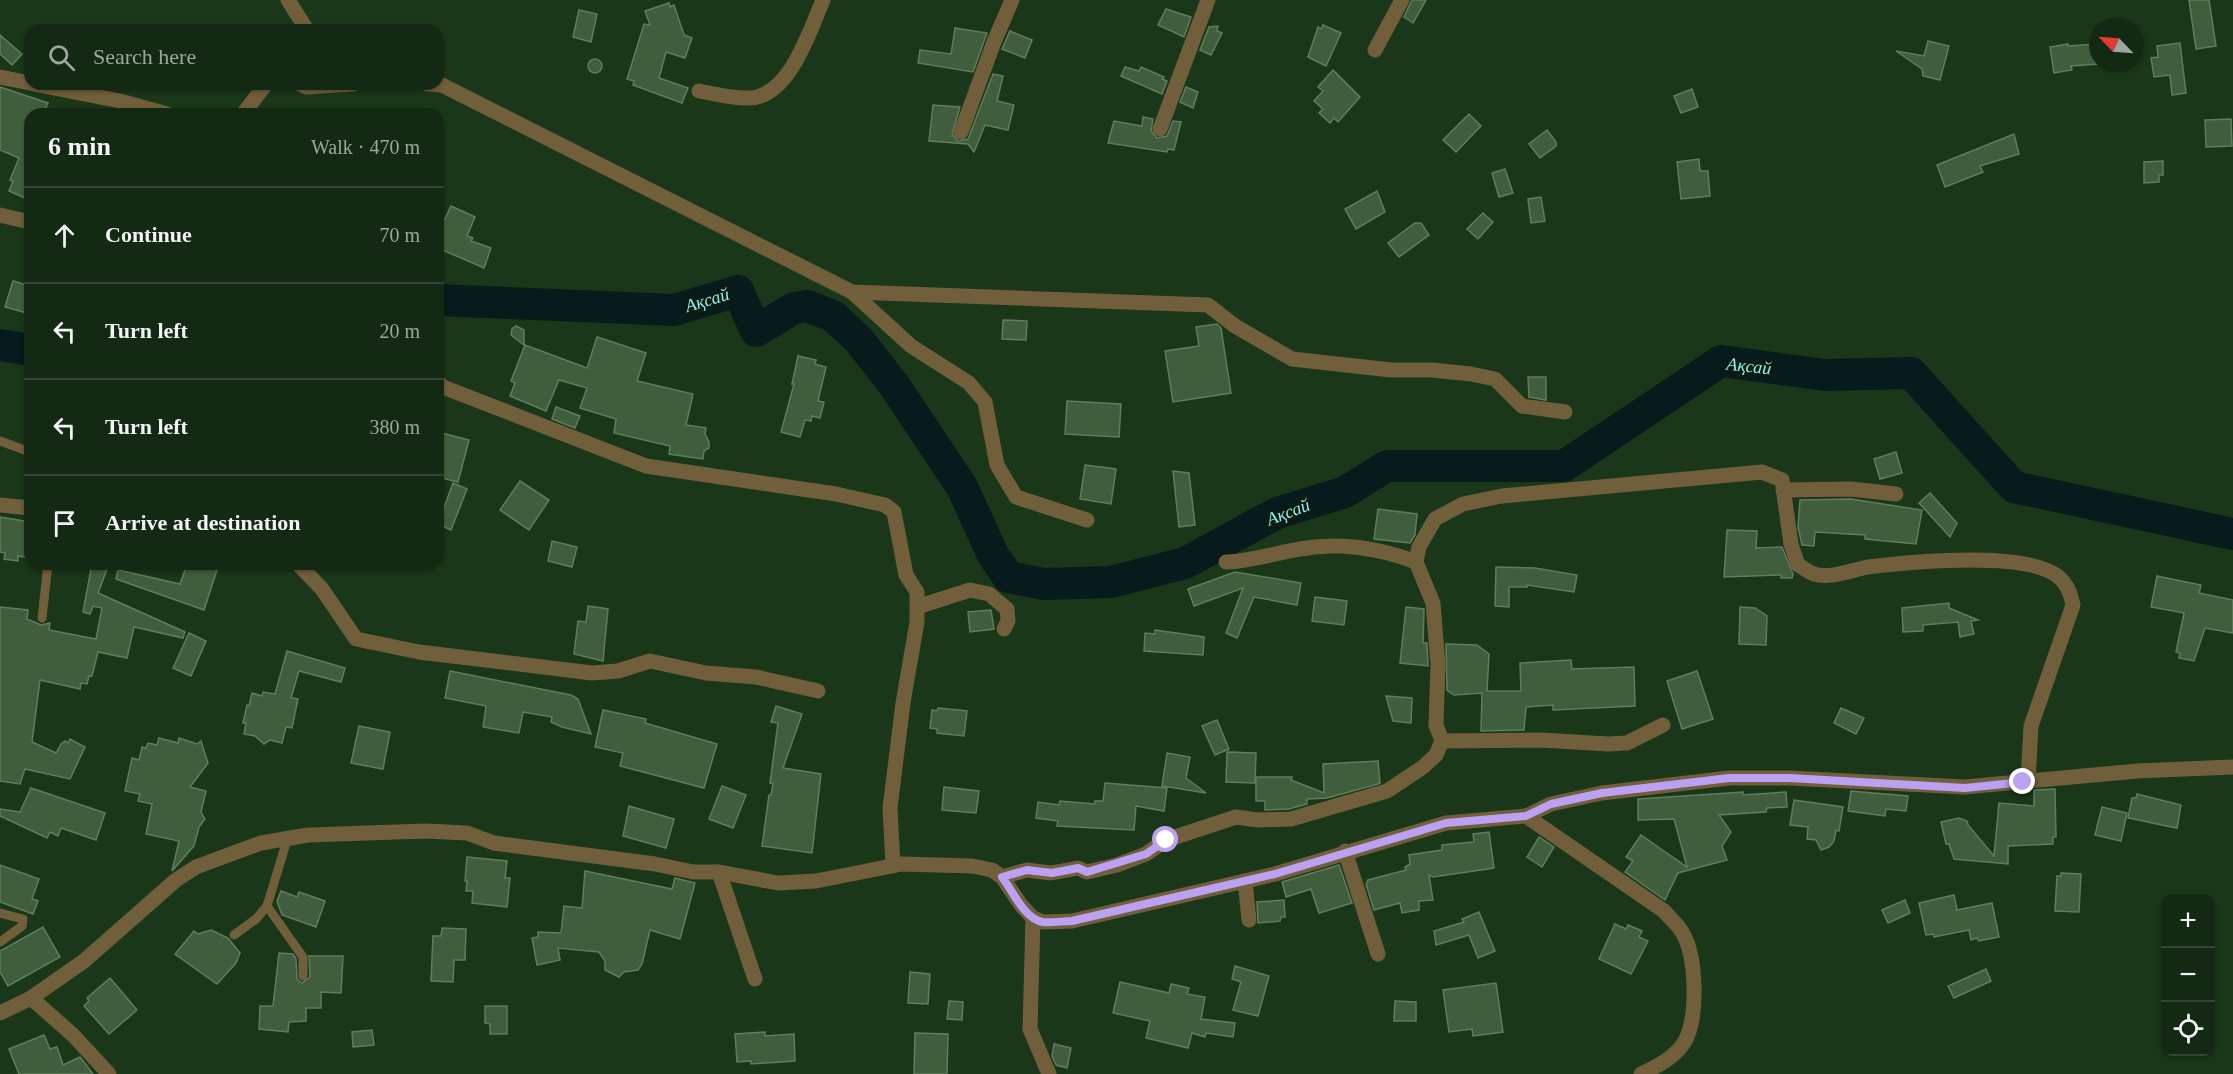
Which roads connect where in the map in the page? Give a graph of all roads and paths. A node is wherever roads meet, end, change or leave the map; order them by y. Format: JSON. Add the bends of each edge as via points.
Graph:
{"nodes":[{"id":1,"x":288,"y":0,"type":"edge"},
{"id":2,"x":823,"y":0,"type":"edge"},
{"id":3,"x":1012,"y":0,"type":"edge"},
{"id":4,"x":1208,"y":0,"type":"edge"},
{"id":5,"x":1402,"y":0,"type":"edge"},
{"id":6,"x":303,"y":24,"type":"edge"},
{"id":7,"x":1375,"y":50,"type":"dead end"},
{"id":8,"x":0,"y":77,"type":"edge"},
{"id":9,"x":24,"y":82,"type":"edge"},
{"id":10,"x":444,"y":86,"type":"edge"},
{"id":11,"x":63,"y":90,"type":"edge"},
{"id":12,"x":261,"y":90,"type":"edge"},
{"id":13,"x":699,"y":91,"type":"dead end"},
{"id":14,"x":145,"y":108,"type":"edge"},
{"id":15,"x":248,"y":108,"type":"edge"},
{"id":16,"x":1160,"y":129,"type":"dead end"},
{"id":17,"x":961,"y":132,"type":"dead end"},
{"id":18,"x":0,"y":215,"type":"edge"},
{"id":19,"x":24,"y":221,"type":"edge"},
{"id":20,"x":852,"y":292,"type":"junction"},
{"id":21,"x":444,"y":386,"type":"edge"},
{"id":22,"x":1565,"y":412,"type":"dead end"},
{"id":23,"x":0,"y":441,"type":"edge"},
{"id":24,"x":24,"y":450,"type":"edge"},
{"id":25,"x":1783,"y":490,"type":"junction"},
{"id":26,"x":1896,"y":494,"type":"dead end"},
{"id":27,"x":0,"y":505,"type":"edge"},
{"id":28,"x":24,"y":507,"type":"edge"},
{"id":29,"x":1087,"y":520,"type":"dead end"},
{"id":30,"x":1226,"y":562,"type":"dead end"},
{"id":31,"x":1416,"y":562,"type":"junction"},
{"id":32,"x":47,"y":570,"type":"edge"},
{"id":33,"x":304,"y":570,"type":"edge"},
{"id":34,"x":917,"y":607,"type":"junction"},
{"id":35,"x":42,"y":618,"type":"dead end"},
{"id":36,"x":1004,"y":629,"type":"dead end"},
{"id":37,"x":818,"y":691,"type":"dead end"},
{"id":38,"x":1663,"y":724,"type":"dead end"},
{"id":39,"x":1442,"y":741,"type":"junction"},
{"id":40,"x":2233,"y":767,"type":"edge"},
{"id":41,"x":2028,"y":781,"type":"junction"},
{"id":42,"x":1526,"y":816,"type":"junction"},
{"id":43,"x":288,"y":837,"type":"junction"},
{"id":44,"x":1345,"y":851,"type":"junction"},
{"id":45,"x":893,"y":866,"type":"junction"},
{"id":46,"x":719,"y":872,"type":"junction"},
{"id":47,"x":1002,"y":877,"type":"junction"},
{"id":48,"x":1245,"y":881,"type":"junction"},
{"id":49,"x":267,"y":906,"type":"junction"},
{"id":50,"x":0,"y":913,"type":"edge"},
{"id":51,"x":1033,"y":918,"type":"junction"},
{"id":52,"x":1249,"y":920,"type":"dead end"},
{"id":53,"x":234,"y":934,"type":"dead end"},
{"id":54,"x":0,"y":942,"type":"edge"},
{"id":55,"x":1378,"y":954,"type":"dead end"},
{"id":56,"x":303,"y":976,"type":"dead end"},
{"id":57,"x":755,"y":979,"type":"dead end"},
{"id":58,"x":31,"y":998,"type":"junction"},
{"id":59,"x":0,"y":1013,"type":"edge"},
{"id":60,"x":109,"y":1074,"type":"edge"},
{"id":61,"x":1048,"y":1074,"type":"edge"},
{"id":62,"x":1641,"y":1074,"type":"edge"}],
"edges":[{"from":1,"to":6,"type":"street"},
{"from":2,"to":13,"type":"street","via":[[801,53],[773,89],[752,98]]},
{"from":3,"to":17,"type":"street"},
{"from":4,"to":16,"type":"street"},
{"from":5,"to":7,"type":"street"},
{"from":8,"to":9,"type":"street"},
{"from":10,"to":20,"type":"street"},
{"from":11,"to":14,"type":"street"},
{"from":12,"to":15,"type":"street"},
{"from":18,"to":19,"type":"street"},
{"from":20,"to":22,"type":"street","via":[[1208,305],[1235,326],[1292,359],[1472,374],[1495,379],[1522,406]]},
{"from":20,"to":29,"type":"street","via":[[911,346],[969,383],[986,402],[997,465],[1016,497]]},
{"from":21,"to":34,"type":"street","via":[[646,466],[885,505],[894,512],[906,575],[917,592]]},
{"from":23,"to":24,"type":"lane"},
{"from":25,"to":26,"type":"street","via":[[1851,489]]},
{"from":25,"to":31,"type":"street","via":[[1782,480],[1762,472],[1502,496],[1463,504],[1436,519],[1419,547]]},
{"from":25,"to":41,"type":"street","via":[[1798,565],[1814,574],[1951,560],[2022,562],[2061,579],[2073,605],[2031,726]]},
{"from":27,"to":28,"type":"street"},
{"from":30,"to":31,"type":"street","via":[[1333,547],[1371,549]]},
{"from":31,"to":39,"type":"street","via":[[1433,603],[1438,664],[1436,725]]},
{"from":32,"to":35,"type":"lane"},
{"from":33,"to":37,"type":"street","via":[[322,589],[356,639],[419,652],[592,673],[650,662],[756,676]]},
{"from":34,"to":36,"type":"street","via":[[970,590],[989,594],[1007,609]]},
{"from":34,"to":45,"type":"street","via":[[890,808]]},
{"from":38,"to":39,"type":"street","via":[[1627,743]]},
{"from":39,"to":47,"type":"street","via":[[1436,755],[1407,779],[1387,791],[1328,810],[1291,819],[1236,817],[1185,832],[1126,862],[1087,872],[1078,868],[1052,873],[1027,870]]},
{"from":40,"to":41,"type":"street"},
{"from":41,"to":42,"type":"street","via":[[1965,788],[1729,778],[1573,798]]},
{"from":42,"to":44,"type":"street","via":[[1446,823]]},
{"from":42,"to":62,"type":"street","via":[[1664,911],[1682,932],[1693,973],[1693,1015],[1685,1041],[1656,1068]]},
{"from":43,"to":46,"type":"street","via":[[377,831],[467,834],[494,843],[693,872]]},
{"from":43,"to":49,"type":"lane"},
{"from":43,"to":58,"type":"street","via":[[196,867],[84,961]]},
{"from":44,"to":48,"type":"street"},
{"from":44,"to":55,"type":"street"},
{"from":45,"to":46,"type":"street","via":[[799,883]]},
{"from":45,"to":47,"type":"street","via":[[972,866],[992,870]]},
{"from":46,"to":57,"type":"street"},
{"from":47,"to":51,"type":"street"},
{"from":48,"to":51,"type":"street","via":[[1072,921],[1043,922]]},
{"from":48,"to":52,"type":"street"},
{"from":49,"to":53,"type":"lane"},
{"from":49,"to":56,"type":"lane","via":[[303,957]]},
{"from":50,"to":54,"type":"lane","via":[[23,919],[22,926]]},
{"from":51,"to":61,"type":"street","via":[[1030,1029]]},
{"from":58,"to":59,"type":"street"},
{"from":58,"to":60,"type":"street"}]}
